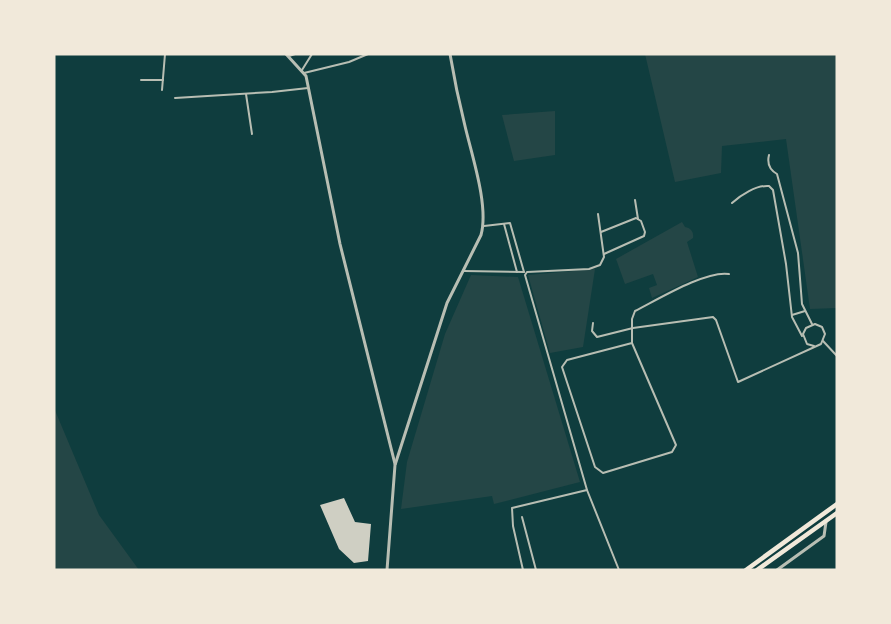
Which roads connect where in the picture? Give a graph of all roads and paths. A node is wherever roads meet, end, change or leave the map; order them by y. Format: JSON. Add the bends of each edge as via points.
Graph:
{"nodes":[{"id":1,"x":165,"y":54,"type":"edge"},
{"id":2,"x":295,"y":54,"type":"edge"},
{"id":3,"x":312,"y":54,"type":"edge"},
{"id":4,"x":368,"y":54,"type":"edge"},
{"id":5,"x":450,"y":54,"type":"edge"},
{"id":6,"x":288,"y":55,"type":"edge"},
{"id":7,"x":303,"y":71,"type":"junction"},
{"id":8,"x":141,"y":80,"type":"dead end"},
{"id":9,"x":163,"y":80,"type":"junction"},
{"id":10,"x":308,"y":88,"type":"junction"},
{"id":11,"x":162,"y":90,"type":"dead end"},
{"id":12,"x":246,"y":94,"type":"junction"},
{"id":13,"x":175,"y":98,"type":"dead end"},
{"id":14,"x":252,"y":134,"type":"dead end"},
{"id":15,"x":769,"y":155,"type":"dead end"},
{"id":16,"x":635,"y":200,"type":"dead end"},
{"id":17,"x":732,"y":203,"type":"dead end"},
{"id":18,"x":598,"y":214,"type":"dead end"},
{"id":19,"x":638,"y":219,"type":"junction"},
{"id":20,"x":504,"y":224,"type":"junction"},
{"id":21,"x":484,"y":226,"type":"junction"},
{"id":22,"x":601,"y":232,"type":"junction"},
{"id":23,"x":604,"y":254,"type":"junction"},
{"id":24,"x":463,"y":271,"type":"junction"},
{"id":25,"x":518,"y":272,"type":"junction"},
{"id":26,"x":526,"y":272,"type":"junction"},
{"id":27,"x":729,"y":274,"type":"dead end"},
{"id":28,"x":805,"y":310,"type":"junction"},
{"id":29,"x":792,"y":315,"type":"junction"},
{"id":30,"x":593,"y":323,"type":"dead end"},
{"id":31,"x":812,"y":324,"type":"junction"},
{"id":32,"x":633,"y":328,"type":"junction"},
{"id":33,"x":803,"y":338,"type":"junction"},
{"id":34,"x":823,"y":341,"type":"junction"},
{"id":35,"x":632,"y":343,"type":"junction"},
{"id":36,"x":814,"y":346,"type":"junction"},
{"id":37,"x":837,"y":356,"type":"edge"},
{"id":38,"x":395,"y":465,"type":"junction"},
{"id":39,"x":587,"y":490,"type":"junction"},
{"id":40,"x":837,"y":504,"type":"edge"},
{"id":41,"x":837,"y":513,"type":"edge"},
{"id":42,"x":522,"y":517,"type":"dead end"},
{"id":43,"x":826,"y":520,"type":"junction"},
{"id":44,"x":387,"y":570,"type":"edge"},
{"id":45,"x":523,"y":570,"type":"edge"},
{"id":46,"x":536,"y":570,"type":"edge"},
{"id":47,"x":619,"y":570,"type":"edge"},
{"id":48,"x":746,"y":570,"type":"edge"},
{"id":49,"x":757,"y":570,"type":"edge"},
{"id":50,"x":777,"y":570,"type":"edge"}],
"edges":[{"from":1,"to":9,"type":"street"},
{"from":2,"to":6,"type":"street"},
{"from":3,"to":7,"type":"street"},
{"from":4,"to":7,"type":"street"},
{"from":5,"to":21,"type":"street"},
{"from":6,"to":7,"type":"street"},
{"from":7,"to":10,"type":"street"},
{"from":8,"to":9,"type":"street"},
{"from":9,"to":11,"type":"street"},
{"from":10,"to":12,"type":"street"},
{"from":10,"to":38,"type":"street","via":[[340,244]]},
{"from":12,"to":13,"type":"street"},
{"from":12,"to":14,"type":"street"},
{"from":15,"to":28,"type":"street","via":[[768,164],[777,174],[798,253]]},
{"from":16,"to":19,"type":"street"},
{"from":17,"to":29,"type":"street","via":[[763,186],[772,189]]},
{"from":18,"to":22,"type":"street"},
{"from":19,"to":22,"type":"street"},
{"from":19,"to":23,"type":"street","via":[[645,235]]},
{"from":20,"to":21,"type":"street"},
{"from":20,"to":25,"type":"street"},
{"from":20,"to":26,"type":"street","via":[[511,224]]},
{"from":21,"to":24,"type":"street"},
{"from":22,"to":23,"type":"street"},
{"from":23,"to":26,"type":"street","via":[[602,262],[592,268]]},
{"from":24,"to":25,"type":"street"},
{"from":24,"to":38,"type":"street","via":[[441,319]]},
{"from":25,"to":26,"type":"street"},
{"from":26,"to":39,"type":"street"},
{"from":27,"to":32,"type":"street","via":[[712,274],[635,311]]},
{"from":28,"to":29,"type":"street"},
{"from":28,"to":31,"type":"street"},
{"from":29,"to":33,"type":"street"},
{"from":30,"to":32,"type":"street","via":[[592,331],[597,337]]},
{"from":31,"to":33,"type":"street"},
{"from":31,"to":34,"type":"street","via":[[822,327]]},
{"from":32,"to":35,"type":"street"},
{"from":32,"to":36,"type":"street","via":[[713,317],[738,382]]},
{"from":33,"to":36,"type":"street"},
{"from":34,"to":36,"type":"street"},
{"from":34,"to":37,"type":"street"},
{"from":35,"to":35,"type":"street","via":[[567,360],[562,367],[595,467],[603,473],[672,452],[676,446]]},
{"from":38,"to":44,"type":"street"},
{"from":39,"to":45,"type":"street","via":[[512,508]]},
{"from":39,"to":47,"type":"street"},
{"from":40,"to":48,"type":"main road"},
{"from":41,"to":43,"type":"main road"},
{"from":42,"to":46,"type":"street"},
{"from":43,"to":49,"type":"main road"},
{"from":43,"to":50,"type":"street","via":[[824,536]]}]}
